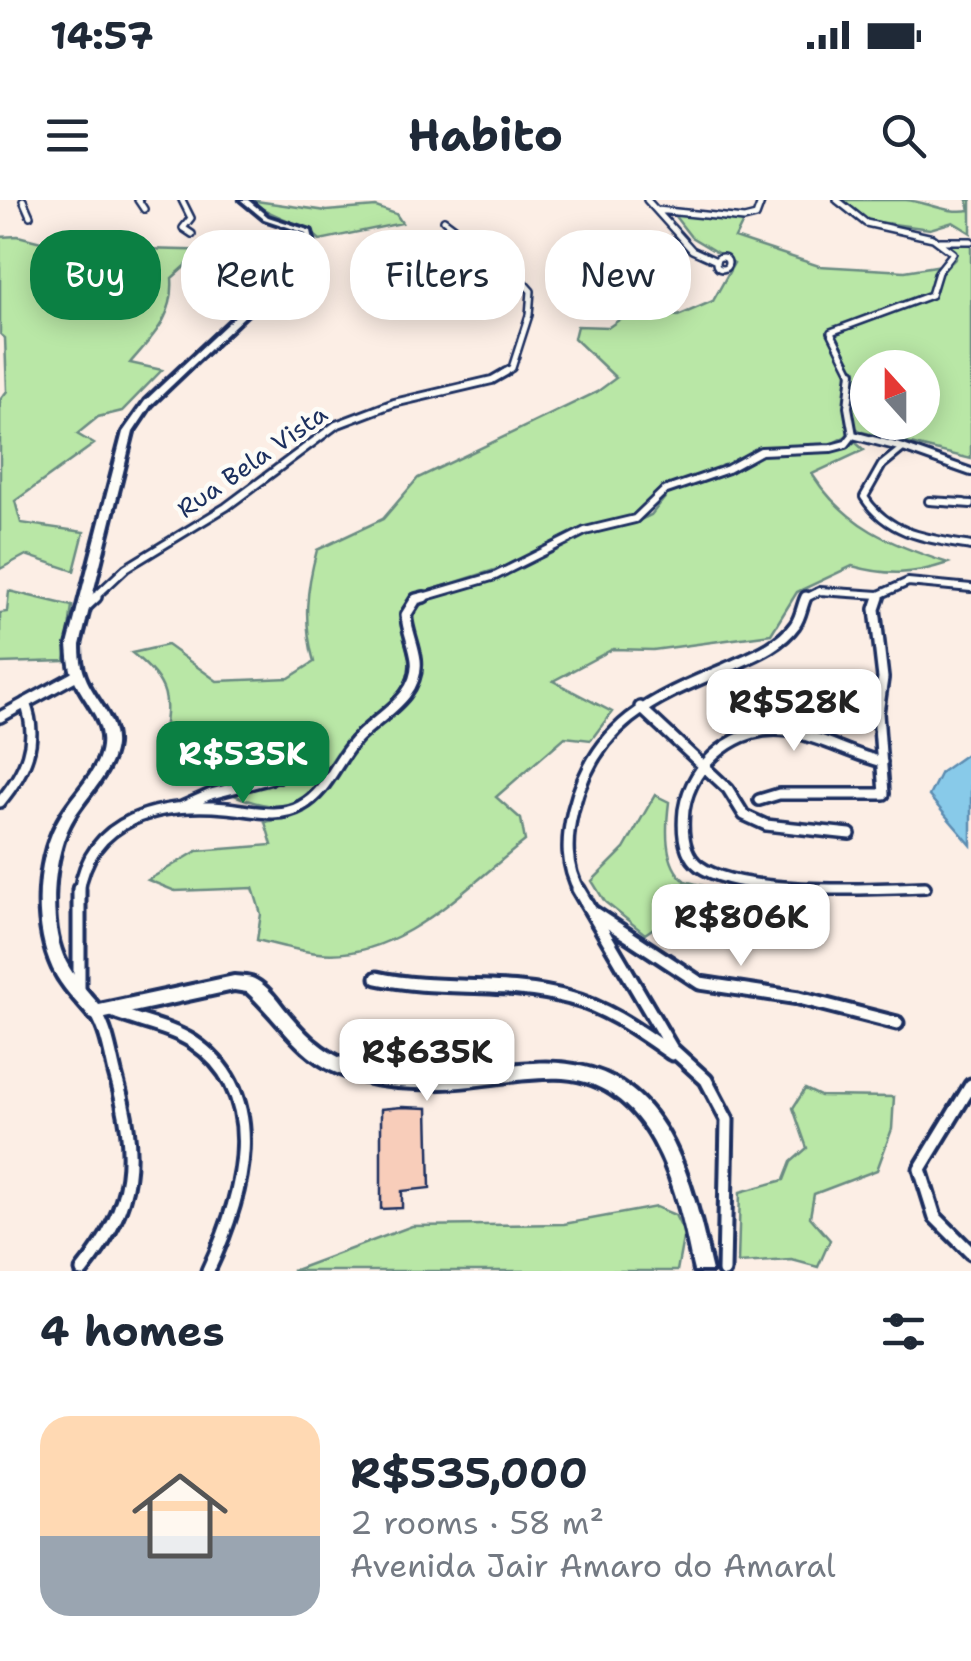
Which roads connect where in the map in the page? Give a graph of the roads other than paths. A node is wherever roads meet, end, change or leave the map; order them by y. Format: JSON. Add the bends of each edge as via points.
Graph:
{"nodes":[{"id":1,"x":22,"y":200,"type":"edge"},
{"id":2,"x":138,"y":200,"type":"edge"},
{"id":3,"x":182,"y":200,"type":"edge"},
{"id":4,"x":244,"y":200,"type":"edge"},
{"id":5,"x":648,"y":200,"type":"edge"},
{"id":6,"x":762,"y":200,"type":"edge"},
{"id":7,"x":837,"y":200,"type":"edge"},
{"id":8,"x":144,"y":209,"type":"dead end"},
{"id":9,"x":657,"y":210,"type":"junction"},
{"id":10,"x":30,"y":216,"type":"dead end"},
{"id":11,"x":444,"y":220,"type":"dead end"},
{"id":12,"x":186,"y":230,"type":"edge"},
{"id":13,"x":971,"y":240,"type":"edge"},
{"id":14,"x":940,"y":241,"type":"junction"},
{"id":15,"x":714,"y":260,"type":"dead end"},
{"id":16,"x":850,"y":366,"type":"edge"},
{"id":17,"x":850,"y":388,"type":"edge"},
{"id":18,"x":850,"y":418,"type":"edge"},
{"id":19,"x":850,"y":439,"type":"edge"},
{"id":20,"x":872,"y":440,"type":"edge"},
{"id":21,"x":903,"y":448,"type":"junction"},
{"id":22,"x":971,"y":472,"type":"edge"},
{"id":23,"x":937,"y":498,"type":"dead end"},
{"id":24,"x":968,"y":504,"type":"edge"},
{"id":25,"x":971,"y":546,"type":"edge"},
{"id":26,"x":971,"y":588,"type":"edge"},
{"id":27,"x":880,"y":595,"type":"junction"},
{"id":28,"x":80,"y":612,"type":"junction"},
{"id":29,"x":76,"y":676,"type":"junction"},
{"id":30,"x":25,"y":703,"type":"junction"},
{"id":31,"x":640,"y":708,"type":"junction"},
{"id":32,"x":0,"y":717,"type":"edge"},
{"id":33,"x":882,"y":762,"type":"junction"},
{"id":34,"x":702,"y":764,"type":"junction"},
{"id":35,"x":292,"y":773,"type":"dead end"},
{"id":36,"x":758,"y":800,"type":"dead end"},
{"id":37,"x":0,"y":802,"type":"edge"},
{"id":38,"x":180,"y":808,"type":"junction"},
{"id":39,"x":850,"y":834,"type":"dead end"},
{"id":40,"x":924,"y":887,"type":"dead end"},
{"id":41,"x":587,"y":909,"type":"junction"},
{"id":42,"x":378,"y":978,"type":"dead end"},
{"id":43,"x":79,"y":994,"type":"junction"},
{"id":44,"x":105,"y":1013,"type":"junction"},
{"id":45,"x":897,"y":1023,"type":"dead end"},
{"id":46,"x":681,"y":1060,"type":"junction"},
{"id":47,"x":971,"y":1085,"type":"edge"},
{"id":48,"x":971,"y":1253,"type":"edge"},
{"id":49,"x":82,"y":1271,"type":"edge"},
{"id":50,"x":208,"y":1271,"type":"edge"},
{"id":51,"x":704,"y":1271,"type":"edge"},
{"id":52,"x":724,"y":1271,"type":"edge"}],
"edges":[{"from":1,"to":10,"type":"street"},
{"from":2,"to":8,"type":"street"},
{"from":3,"to":12,"type":"street","via":[[191,218]]},
{"from":4,"to":28,"type":"main road","via":[[266,218],[310,232],[311,249],[134,419]]},
{"from":5,"to":9,"type":"street"},
{"from":6,"to":9,"type":"street","via":[[756,216],[747,219]]},
{"from":7,"to":14,"type":"street","via":[[866,224]]},
{"from":9,"to":15,"type":"street","via":[[692,250]]},
{"from":11,"to":28,"type":"street","name":"Rua Bela Vista","via":[[531,291],[512,368],[492,380],[394,403],[336,425],[226,507],[126,568]]},
{"from":13,"to":14,"type":"street"},
{"from":14,"to":16,"type":"street","via":[[953,257],[938,272],[931,295],[832,332]]},
{"from":17,"to":18,"type":"street"},
{"from":19,"to":38,"type":"street","via":[[831,448],[760,451],[664,492],[636,518],[585,531],[504,572],[416,599],[406,626],[415,653],[413,680],[397,704],[352,743],[310,800],[289,812]]},
{"from":20,"to":21,"type":"street"},
{"from":21,"to":22,"type":"street"},
{"from":21,"to":25,"type":"street","via":[[868,484],[868,506],[908,534]]},
{"from":23,"to":24,"type":"street","via":[[929,500]]},
{"from":26,"to":27,"type":"street","via":[[908,582]]},
{"from":27,"to":31,"type":"street","via":[[804,596],[797,623],[772,646]]},
{"from":27,"to":33,"type":"street","via":[[874,609],[883,678]]},
{"from":28,"to":29,"type":"main road"},
{"from":29,"to":30,"type":"street"},
{"from":29,"to":43,"type":"main road","via":[[105,720],[110,743],[64,822],[52,875],[51,934],[58,964]]},
{"from":30,"to":32,"type":"street"},
{"from":30,"to":37,"type":"street","via":[[34,719],[32,748]]},
{"from":31,"to":34,"type":"street"},
{"from":31,"to":41,"type":"street","via":[[592,766],[568,819],[565,853]]},
{"from":33,"to":34,"type":"street","via":[[776,730],[716,752]]},
{"from":33,"to":36,"type":"street","via":[[884,794],[778,794]]},
{"from":34,"to":39,"type":"street","via":[[744,815]]},
{"from":34,"to":40,"type":"street","via":[[682,815],[684,846],[701,868],[787,884]]},
{"from":35,"to":38,"type":"street"},
{"from":38,"to":43,"type":"street","via":[[125,822],[87,856],[72,913]]},
{"from":41,"to":45,"type":"street","via":[[700,983]]},
{"from":41,"to":46,"type":"street"},
{"from":42,"to":46,"type":"street","via":[[422,990],[549,993],[623,1019]]},
{"from":43,"to":44,"type":"main road"},
{"from":44,"to":49,"type":"street","via":[[130,1123],[132,1176],[114,1228]]},
{"from":44,"to":50,"type":"street","via":[[194,1043],[229,1080],[246,1165],[228,1232]]},
{"from":44,"to":51,"type":"main road","via":[[244,983],[315,1054],[342,1067],[422,1081],[586,1073],[641,1109],[656,1132],[685,1194]]},
{"from":46,"to":52,"type":"street","via":[[706,1080],[727,1120]]},
{"from":47,"to":48,"type":"street","via":[[920,1169],[927,1206]]}]}
